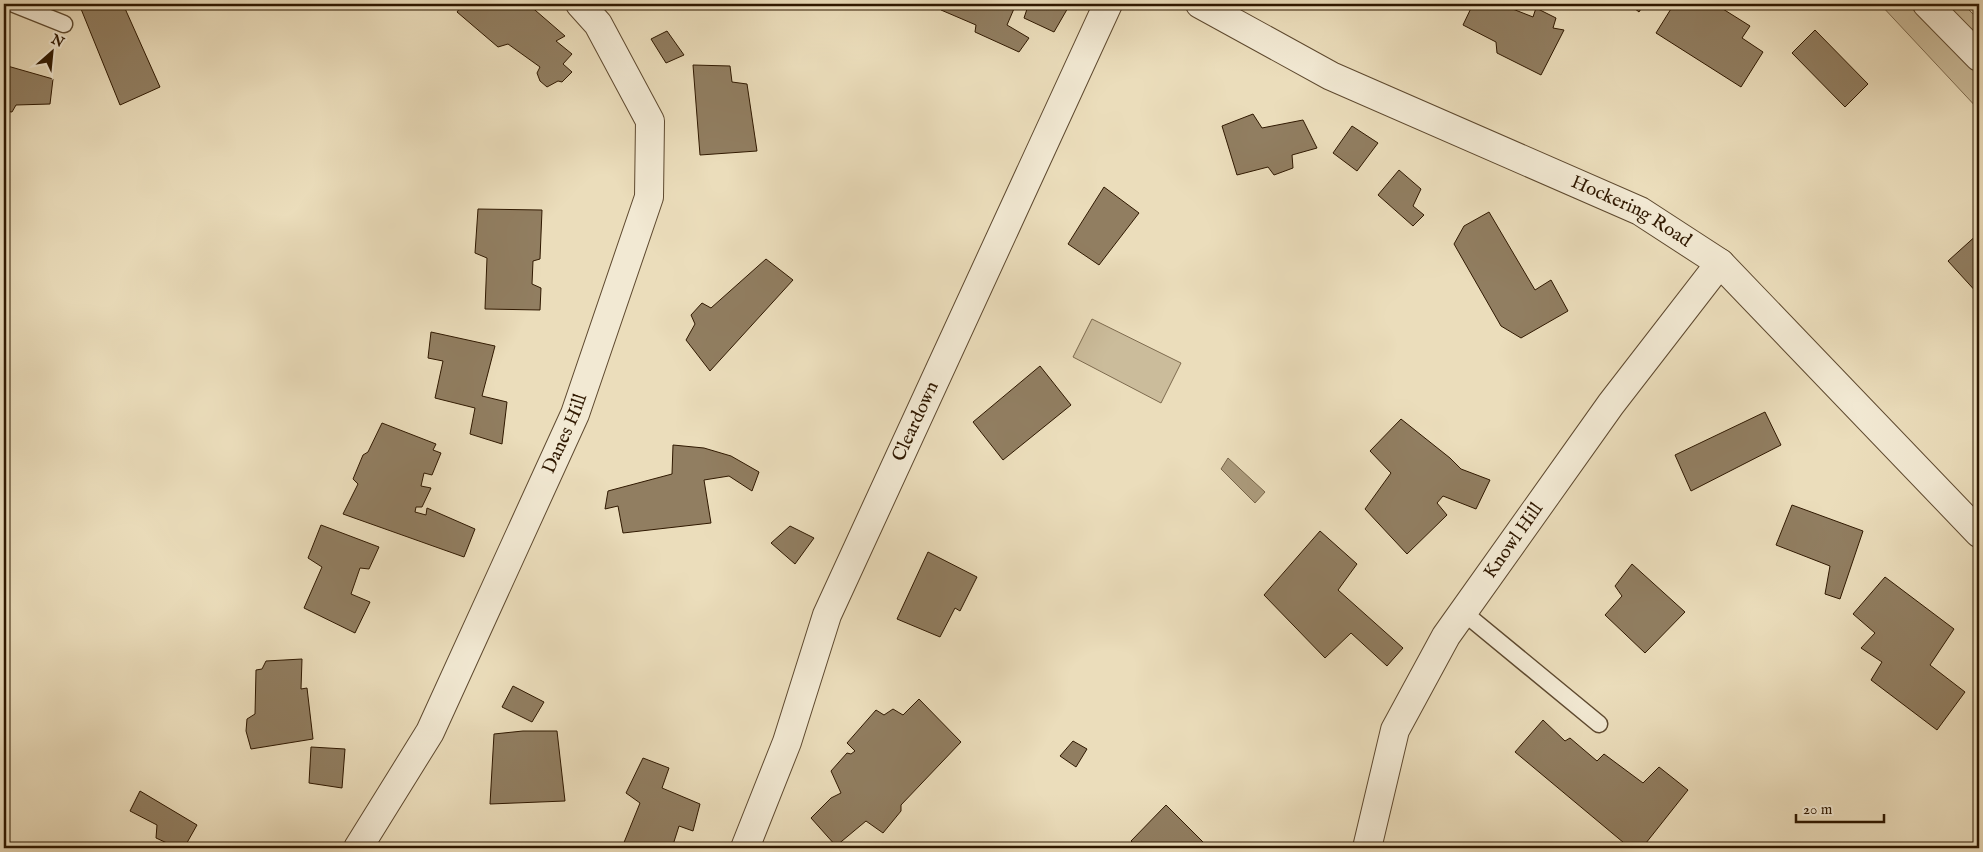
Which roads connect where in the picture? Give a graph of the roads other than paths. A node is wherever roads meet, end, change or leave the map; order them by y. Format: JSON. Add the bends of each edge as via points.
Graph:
{"nodes":[{"id":1,"x":14,"y":4,"type":"edge"},
{"id":2,"x":580,"y":4,"type":"edge"},
{"id":3,"x":1108,"y":4,"type":"edge"},
{"id":4,"x":1927,"y":4,"type":"edge"},
{"id":5,"x":1211,"y":6,"type":"edge"},
{"id":6,"x":64,"y":24,"type":"dead end"},
{"id":7,"x":1979,"y":57,"type":"edge"},
{"id":8,"x":1720,"y":263,"type":"junction"},
{"id":9,"x":1979,"y":534,"type":"edge"},
{"id":10,"x":1463,"y":612,"type":"junction"},
{"id":11,"x":1599,"y":724,"type":"dead end"},
{"id":12,"x":358,"y":848,"type":"edge"},
{"id":13,"x":745,"y":848,"type":"edge"},
{"id":14,"x":1367,"y":848,"type":"edge"}],
"edges":[{"from":1,"to":6,"type":"lane"},
{"from":2,"to":12,"type":"street","name":"Danes Hill","via":[[598,24],[650,121],[649,196],[575,414],[430,732]]},
{"from":3,"to":13,"type":"street","name":"Cleardown","via":[[827,615],[787,742]]},
{"from":4,"to":7,"type":"street"},
{"from":5,"to":8,"type":"street","name":"Hockering Road","via":[[1331,76],[1640,211]]},
{"from":8,"to":9,"type":"street","name":"Hockering Road"},
{"from":8,"to":10,"type":"street","name":"Knowl Hill","via":[[1611,404]]},
{"from":10,"to":11,"type":"lane"},
{"from":10,"to":14,"type":"street","name":"Knowl Hill","via":[[1446,636],[1395,730]]}]}
